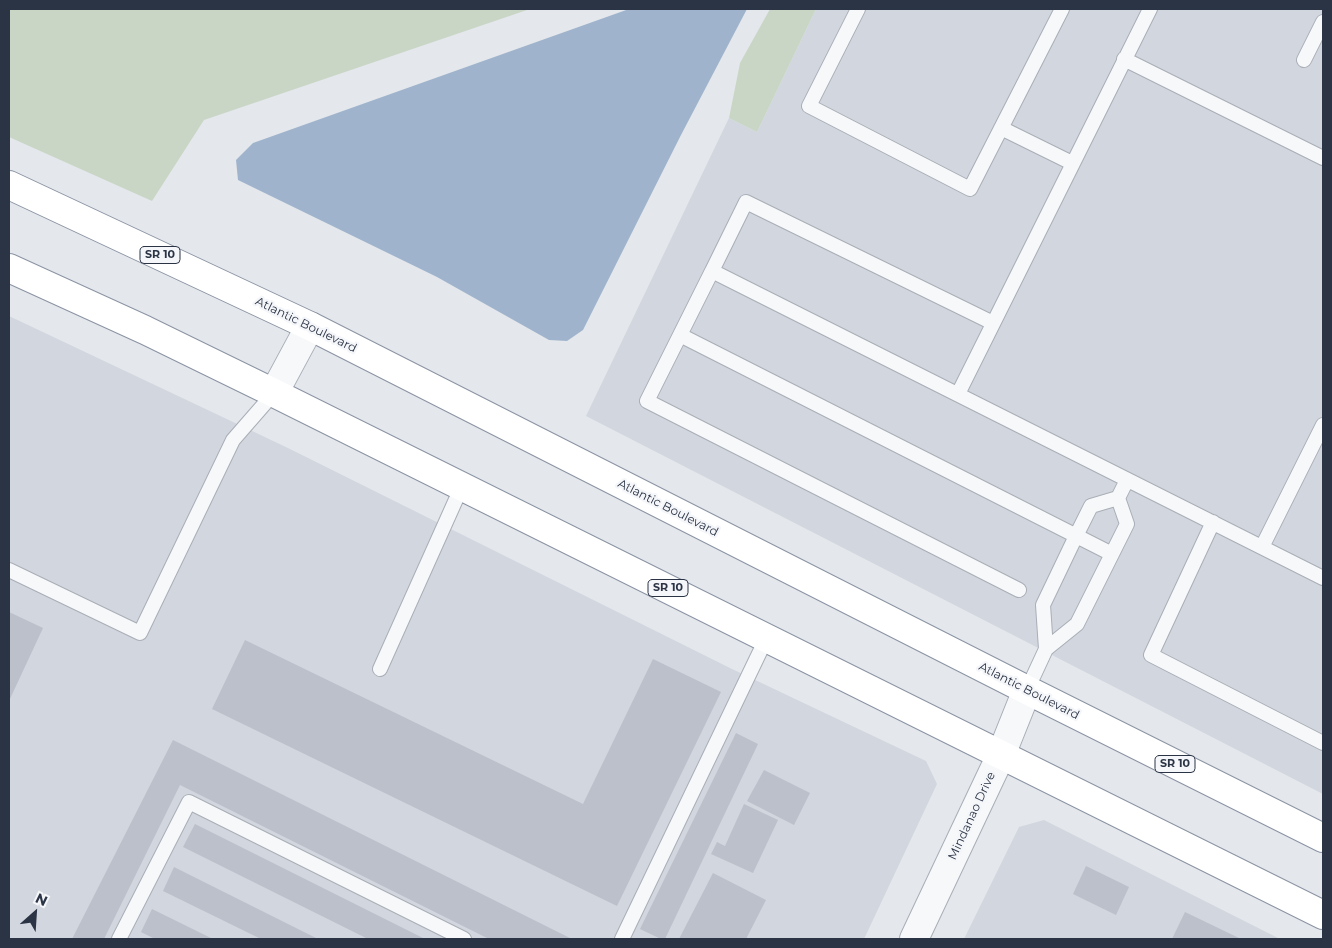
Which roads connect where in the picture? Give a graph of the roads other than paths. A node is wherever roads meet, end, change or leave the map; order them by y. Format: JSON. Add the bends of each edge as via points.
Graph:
{"nodes":[{"id":1,"x":858,"y":9,"type":"edge"},
{"id":2,"x":1062,"y":9,"type":"edge"},
{"id":3,"x":1150,"y":9,"type":"edge"},
{"id":4,"x":1323,"y":22,"type":"edge"},
{"id":5,"x":1124,"y":59,"type":"junction"},
{"id":6,"x":1304,"y":60,"type":"dead end"},
{"id":7,"x":1001,"y":128,"type":"junction"},
{"id":8,"x":1323,"y":158,"type":"edge"},
{"id":9,"x":1072,"y":163,"type":"junction"},
{"id":10,"x":9,"y":185,"type":"edge"},
{"id":11,"x":9,"y":268,"type":"edge"},
{"id":12,"x":712,"y":271,"type":"junction"},
{"id":13,"x":993,"y":323,"type":"junction"},
{"id":14,"x":310,"y":326,"type":"junction"},
{"id":15,"x":680,"y":335,"type":"junction"},
{"id":16,"x":274,"y":393,"type":"junction"},
{"id":17,"x":958,"y":394,"type":"junction"},
{"id":18,"x":1323,"y":425,"type":"edge"},
{"id":19,"x":1127,"y":480,"type":"junction"},
{"id":20,"x":462,"y":486,"type":"junction"},
{"id":21,"x":1118,"y":498,"type":"junction"},
{"id":22,"x":1213,"y":522,"type":"junction"},
{"id":23,"x":1076,"y":536,"type":"junction"},
{"id":24,"x":1262,"y":547,"type":"junction"},
{"id":25,"x":1112,"y":554,"type":"junction"},
{"id":26,"x":9,"y":570,"type":"edge"},
{"id":27,"x":1323,"y":578,"type":"edge"},
{"id":28,"x":1019,"y":590,"type":"dead end"},
{"id":29,"x":767,"y":637,"type":"junction"},
{"id":30,"x":1046,"y":648,"type":"junction"},
{"id":31,"x":380,"y":669,"type":"dead end"},
{"id":32,"x":1027,"y":690,"type":"junction"},
{"id":33,"x":1323,"y":743,"type":"edge"},
{"id":34,"x":1001,"y":755,"type":"junction"},
{"id":35,"x":1323,"y":838,"type":"edge"},
{"id":36,"x":1323,"y":915,"type":"edge"},
{"id":37,"x":119,"y":939,"type":"edge"},
{"id":38,"x":464,"y":939,"type":"edge"},
{"id":39,"x":622,"y":939,"type":"edge"},
{"id":40,"x":914,"y":939,"type":"edge"}],
"edges":[{"from":1,"to":7,"type":"lane","via":[[809,106],[970,189]]},
{"from":2,"to":7,"type":"lane"},
{"from":3,"to":5,"type":"lane"},
{"from":4,"to":6,"type":"lane"},
{"from":5,"to":8,"type":"lane"},
{"from":5,"to":9,"type":"lane"},
{"from":7,"to":9,"type":"lane"},
{"from":9,"to":13,"type":"lane"},
{"from":10,"to":14,"type":"highway","name":"Atlantic Boulevard","number":"SR 10"},
{"from":11,"to":16,"type":"highway","number":"SR 10"},
{"from":12,"to":13,"type":"lane","via":[[746,202]]},
{"from":12,"to":15,"type":"lane"},
{"from":12,"to":17,"type":"lane"},
{"from":13,"to":17,"type":"lane"},
{"from":14,"to":16,"type":"street"},
{"from":14,"to":32,"type":"highway","name":"Atlantic Boulevard","number":"SR 10"},
{"from":15,"to":23,"type":"lane"},
{"from":15,"to":28,"type":"lane","via":[[647,401]]},
{"from":16,"to":20,"type":"highway","number":"SR 10"},
{"from":16,"to":26,"type":"lane","via":[[233,440],[140,633]]},
{"from":17,"to":19,"type":"lane"},
{"from":18,"to":24,"type":"lane"},
{"from":19,"to":21,"type":"lane"},
{"from":19,"to":22,"type":"lane"},
{"from":20,"to":29,"type":"highway","number":"SR 10"},
{"from":20,"to":31,"type":"lane"},
{"from":21,"to":23,"type":"lane","via":[[1091,506]]},
{"from":21,"to":25,"type":"lane","via":[[1127,524]]},
{"from":22,"to":24,"type":"lane"},
{"from":22,"to":33,"type":"lane","via":[[1151,655]]},
{"from":23,"to":25,"type":"lane"},
{"from":23,"to":30,"type":"lane","via":[[1043,605]]},
{"from":24,"to":27,"type":"lane"},
{"from":25,"to":30,"type":"lane","via":[[1077,624]]},
{"from":29,"to":34,"type":"highway","number":"SR 10"},
{"from":29,"to":39,"type":"lane"},
{"from":30,"to":32,"type":"lane"},
{"from":32,"to":34,"type":"street","name":"Mindanao Drive"},
{"from":32,"to":35,"type":"highway","name":"Atlantic Boulevard","number":"SR 10"},
{"from":34,"to":36,"type":"highway","number":"SR 10"},
{"from":34,"to":40,"type":"street","name":"Mindanao Drive"},
{"from":37,"to":38,"type":"lane","via":[[188,802]]}]}
